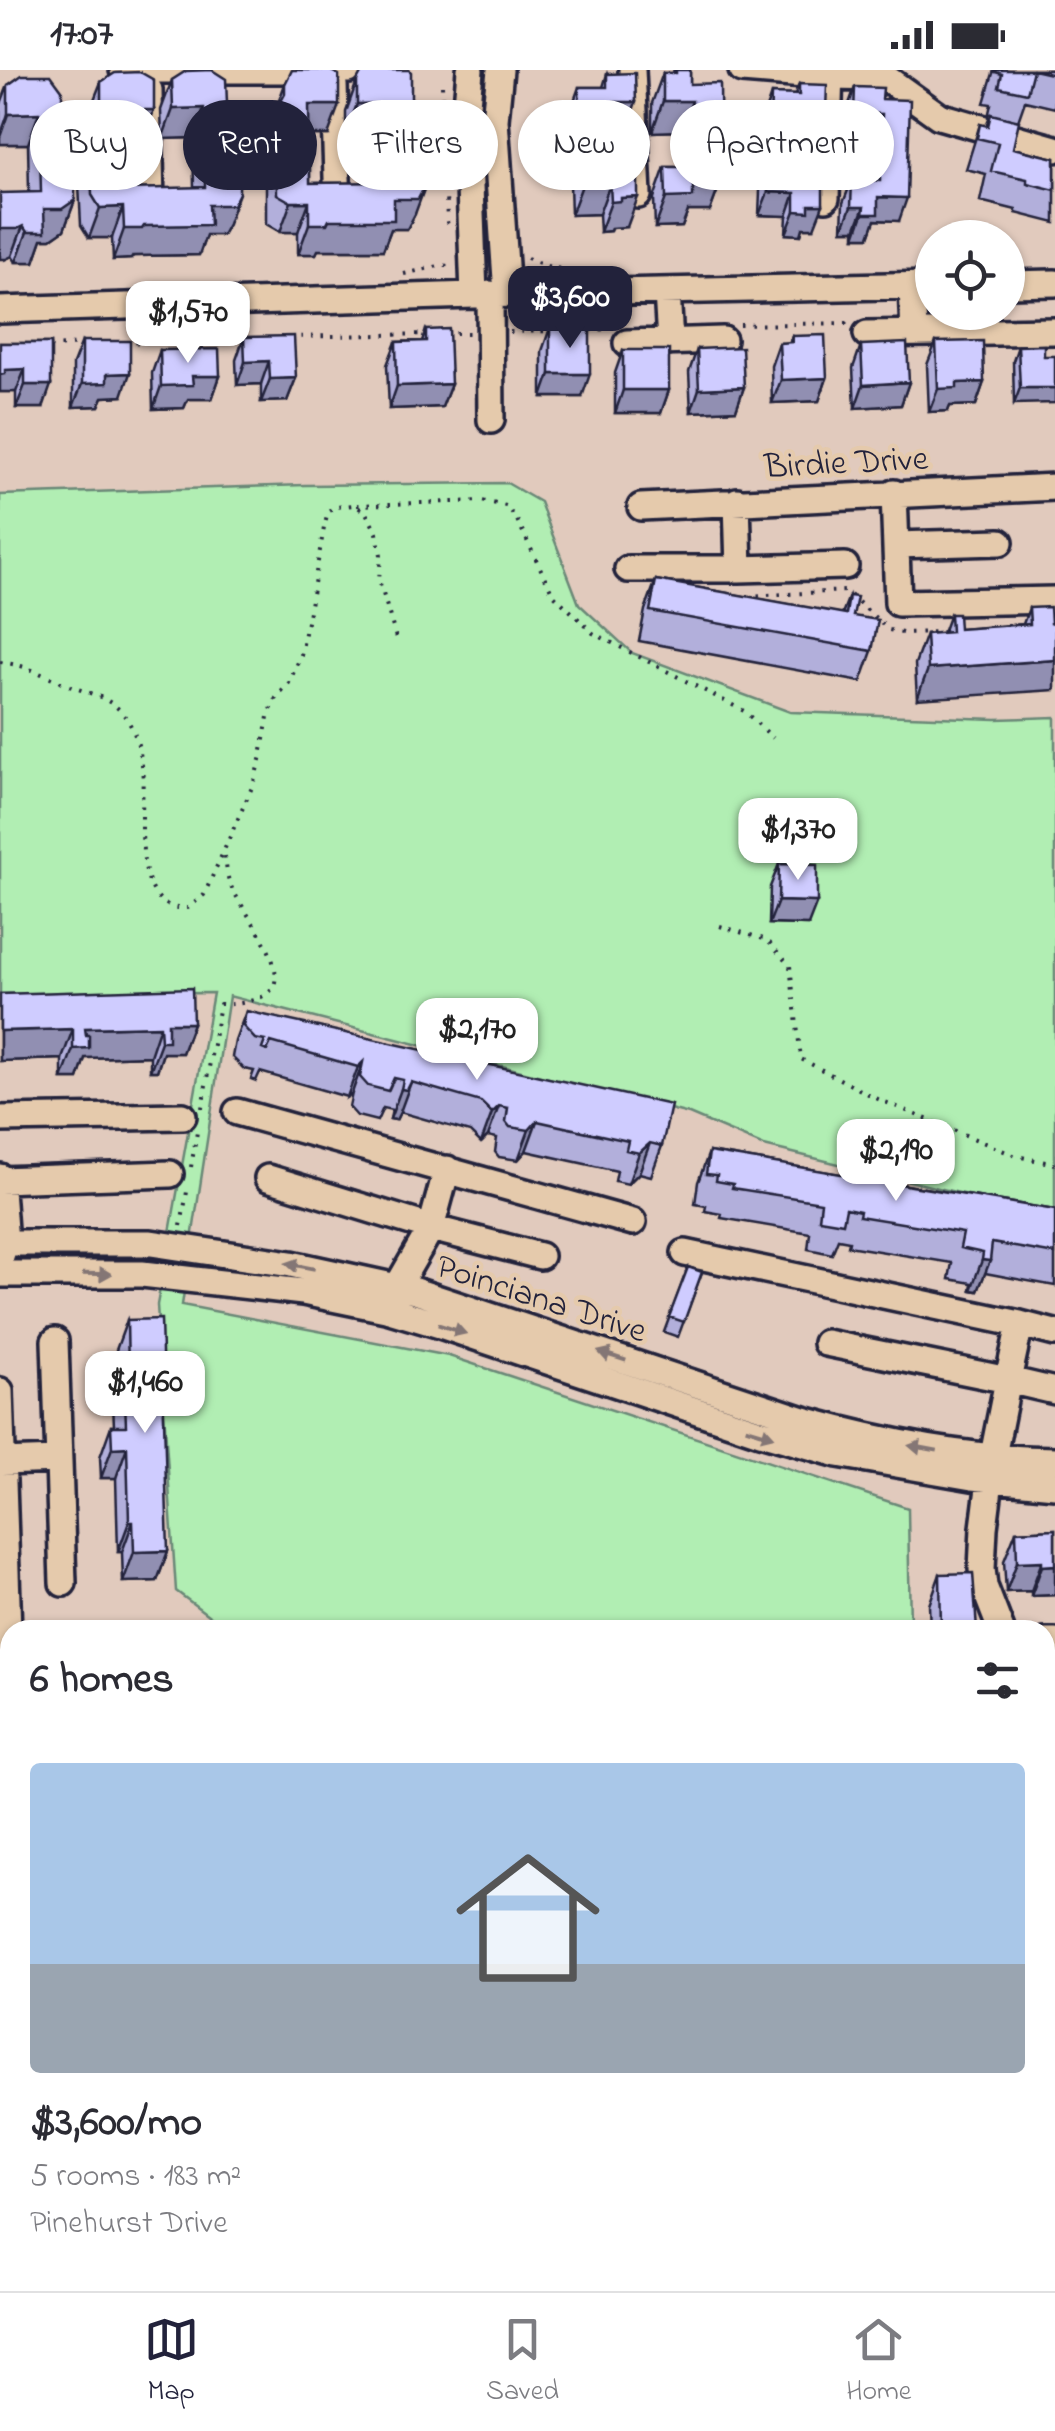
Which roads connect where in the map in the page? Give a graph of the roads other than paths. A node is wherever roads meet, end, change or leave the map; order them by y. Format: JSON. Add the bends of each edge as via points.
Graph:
{"nodes":[{"id":1,"x":123,"y":70,"type":"edge"},
{"id":2,"x":148,"y":70,"type":"edge"},
{"id":3,"x":333,"y":70,"type":"edge"},
{"id":4,"x":349,"y":70,"type":"edge"},
{"id":5,"x":470,"y":70,"type":"edge"},
{"id":6,"x":500,"y":70,"type":"edge"},
{"id":7,"x":632,"y":70,"type":"edge"},
{"id":8,"x":742,"y":70,"type":"edge"},
{"id":9,"x":829,"y":74,"type":"edge"},
{"id":10,"x":891,"y":74,"type":"edge"},
{"id":11,"x":1055,"y":149,"type":"edge"},
{"id":12,"x":638,"y":196,"type":"edge"},
{"id":13,"x":826,"y":198,"type":"edge"},
{"id":14,"x":338,"y":208,"type":"edge"},
{"id":15,"x":151,"y":210,"type":"edge"},
{"id":16,"x":1055,"y":282,"type":"edge"},
{"id":17,"x":1025,"y":283,"type":"edge"},
{"id":18,"x":915,"y":285,"type":"edge"},
{"id":19,"x":667,"y":291,"type":"junction"},
{"id":20,"x":490,"y":294,"type":"junction"},
{"id":21,"x":0,"y":310,"type":"edge"},
{"id":22,"x":915,"y":328,"type":"edge"},
{"id":23,"x":1055,"y":332,"type":"edge"},
{"id":24,"x":867,"y":334,"type":"dead end"},
{"id":25,"x":914,"y":334,"type":"junction"},
{"id":26,"x":722,"y":340,"type":"dead end"},
{"id":27,"x":670,"y":342,"type":"junction"},
{"id":28,"x":627,"y":344,"type":"dead end"},
{"id":29,"x":491,"y":420,"type":"dead end"},
{"id":30,"x":1055,"y":487,"type":"edge"},
{"id":31,"x":894,"y":493,"type":"junction"},
{"id":32,"x":737,"y":501,"type":"junction"},
{"id":33,"x":641,"y":507,"type":"dead end"},
{"id":34,"x":1000,"y":542,"type":"dead end"},
{"id":35,"x":896,"y":546,"type":"junction"},
{"id":36,"x":844,"y":566,"type":"dead end"},
{"id":37,"x":739,"y":568,"type":"junction"},
{"id":38,"x":628,"y":569,"type":"dead end"},
{"id":39,"x":1055,"y":600,"type":"edge"},
{"id":40,"x":236,"y":1112,"type":"dead end"},
{"id":41,"x":194,"y":1118,"type":"road end"},
{"id":42,"x":0,"y":1120,"type":"edge"},
{"id":43,"x":447,"y":1169,"type":"junction"},
{"id":44,"x":183,"y":1176,"type":"road end"},
{"id":45,"x":268,"y":1178,"type":"dead end"},
{"id":46,"x":0,"y":1179,"type":"edge"},
{"id":47,"x":633,"y":1222,"type":"dead end"},
{"id":48,"x":431,"y":1228,"type":"junction"},
{"id":49,"x":2,"y":1249,"type":"edge"},
{"id":50,"x":685,"y":1253,"type":"dead end"},
{"id":51,"x":540,"y":1256,"type":"dead end"},
{"id":52,"x":0,"y":1274,"type":"edge"},
{"id":53,"x":394,"y":1299,"type":"junction"},
{"id":54,"x":1020,"y":1324,"type":"junction"},
{"id":55,"x":1055,"y":1333,"type":"edge"},
{"id":56,"x":55,"y":1341,"type":"dead end"},
{"id":57,"x":826,"y":1343,"type":"dead end"},
{"id":58,"x":1008,"y":1380,"type":"junction"},
{"id":59,"x":0,"y":1390,"type":"edge"},
{"id":60,"x":1055,"y":1392,"type":"edge"},
{"id":61,"x":58,"y":1460,"type":"junction"},
{"id":62,"x":1055,"y":1460,"type":"edge"},
{"id":63,"x":2,"y":1462,"type":"edge"},
{"id":64,"x":991,"y":1468,"type":"junction"},
{"id":65,"x":1055,"y":1485,"type":"edge"},
{"id":66,"x":62,"y":1583,"type":"dead end"},
{"id":67,"x":7,"y":1620,"type":"edge"},
{"id":68,"x":997,"y":1620,"type":"edge"}],
"edges":[{"from":1,"to":2,"type":"street"},
{"from":2,"to":3,"type":"street"},
{"from":2,"to":15,"type":"street"},
{"from":3,"to":4,"type":"street"},
{"from":3,"to":14,"type":"street"},
{"from":5,"to":20,"type":"street","via":[[467,104]]},
{"from":6,"to":20,"type":"street"},
{"from":7,"to":12,"type":"street"},
{"from":8,"to":9,"type":"street"},
{"from":9,"to":10,"type":"street"},
{"from":9,"to":13,"type":"street"},
{"from":10,"to":11,"type":"street","via":[[939,116]]},
{"from":16,"to":17,"type":"street"},
{"from":18,"to":19,"type":"street"},
{"from":19,"to":20,"type":"street"},
{"from":19,"to":27,"type":"street"},
{"from":20,"to":21,"type":"street"},
{"from":20,"to":29,"type":"street"},
{"from":22,"to":25,"type":"street"},
{"from":23,"to":25,"type":"street"},
{"from":24,"to":25,"type":"street"},
{"from":26,"to":27,"type":"street"},
{"from":27,"to":28,"type":"street"},
{"from":30,"to":31,"type":"street","name":"Birdie Drive"},
{"from":31,"to":32,"type":"street","name":"Birdie Drive"},
{"from":31,"to":35,"type":"street"},
{"from":32,"to":33,"type":"street","name":"Birdie Drive"},
{"from":32,"to":37,"type":"street"},
{"from":34,"to":35,"type":"street"},
{"from":35,"to":39,"type":"street","via":[[898,603]]},
{"from":36,"to":37,"type":"street"},
{"from":37,"to":38,"type":"street"},
{"from":40,"to":43,"type":"street"},
{"from":41,"to":42,"type":"street"},
{"from":43,"to":47,"type":"street"},
{"from":43,"to":48,"type":"street"},
{"from":44,"to":46,"type":"street"},
{"from":45,"to":48,"type":"street"},
{"from":46,"to":49,"type":"street"},
{"from":48,"to":51,"type":"street"},
{"from":48,"to":53,"type":"street"},
{"from":53,"to":49,"type":"street","name":"Poinciana Drive","one_way":true,"via":[[291,1264],[151,1244]]},
{"from":50,"to":54,"type":"street"},
{"from":52,"to":53,"type":"street","name":"Poinciana Drive","one_way":true,"via":[[142,1274]]},
{"from":53,"to":64,"type":"street","name":"Poinciana Drive","via":[[760,1432],[838,1454]]},
{"from":54,"to":55,"type":"street"},
{"from":54,"to":58,"type":"street"},
{"from":56,"to":61,"type":"street"},
{"from":57,"to":58,"type":"street"},
{"from":58,"to":60,"type":"street"},
{"from":58,"to":64,"type":"street"},
{"from":59,"to":63,"type":"street"},
{"from":61,"to":63,"type":"street"},
{"from":61,"to":66,"type":"street"},
{"from":62,"to":64,"type":"street","name":"Poinciana Drive"},
{"from":63,"to":67,"type":"street"},
{"from":64,"to":65,"type":"street","name":"Poinciana Drive"},
{"from":64,"to":68,"type":"street","via":[[982,1569]]}]}
